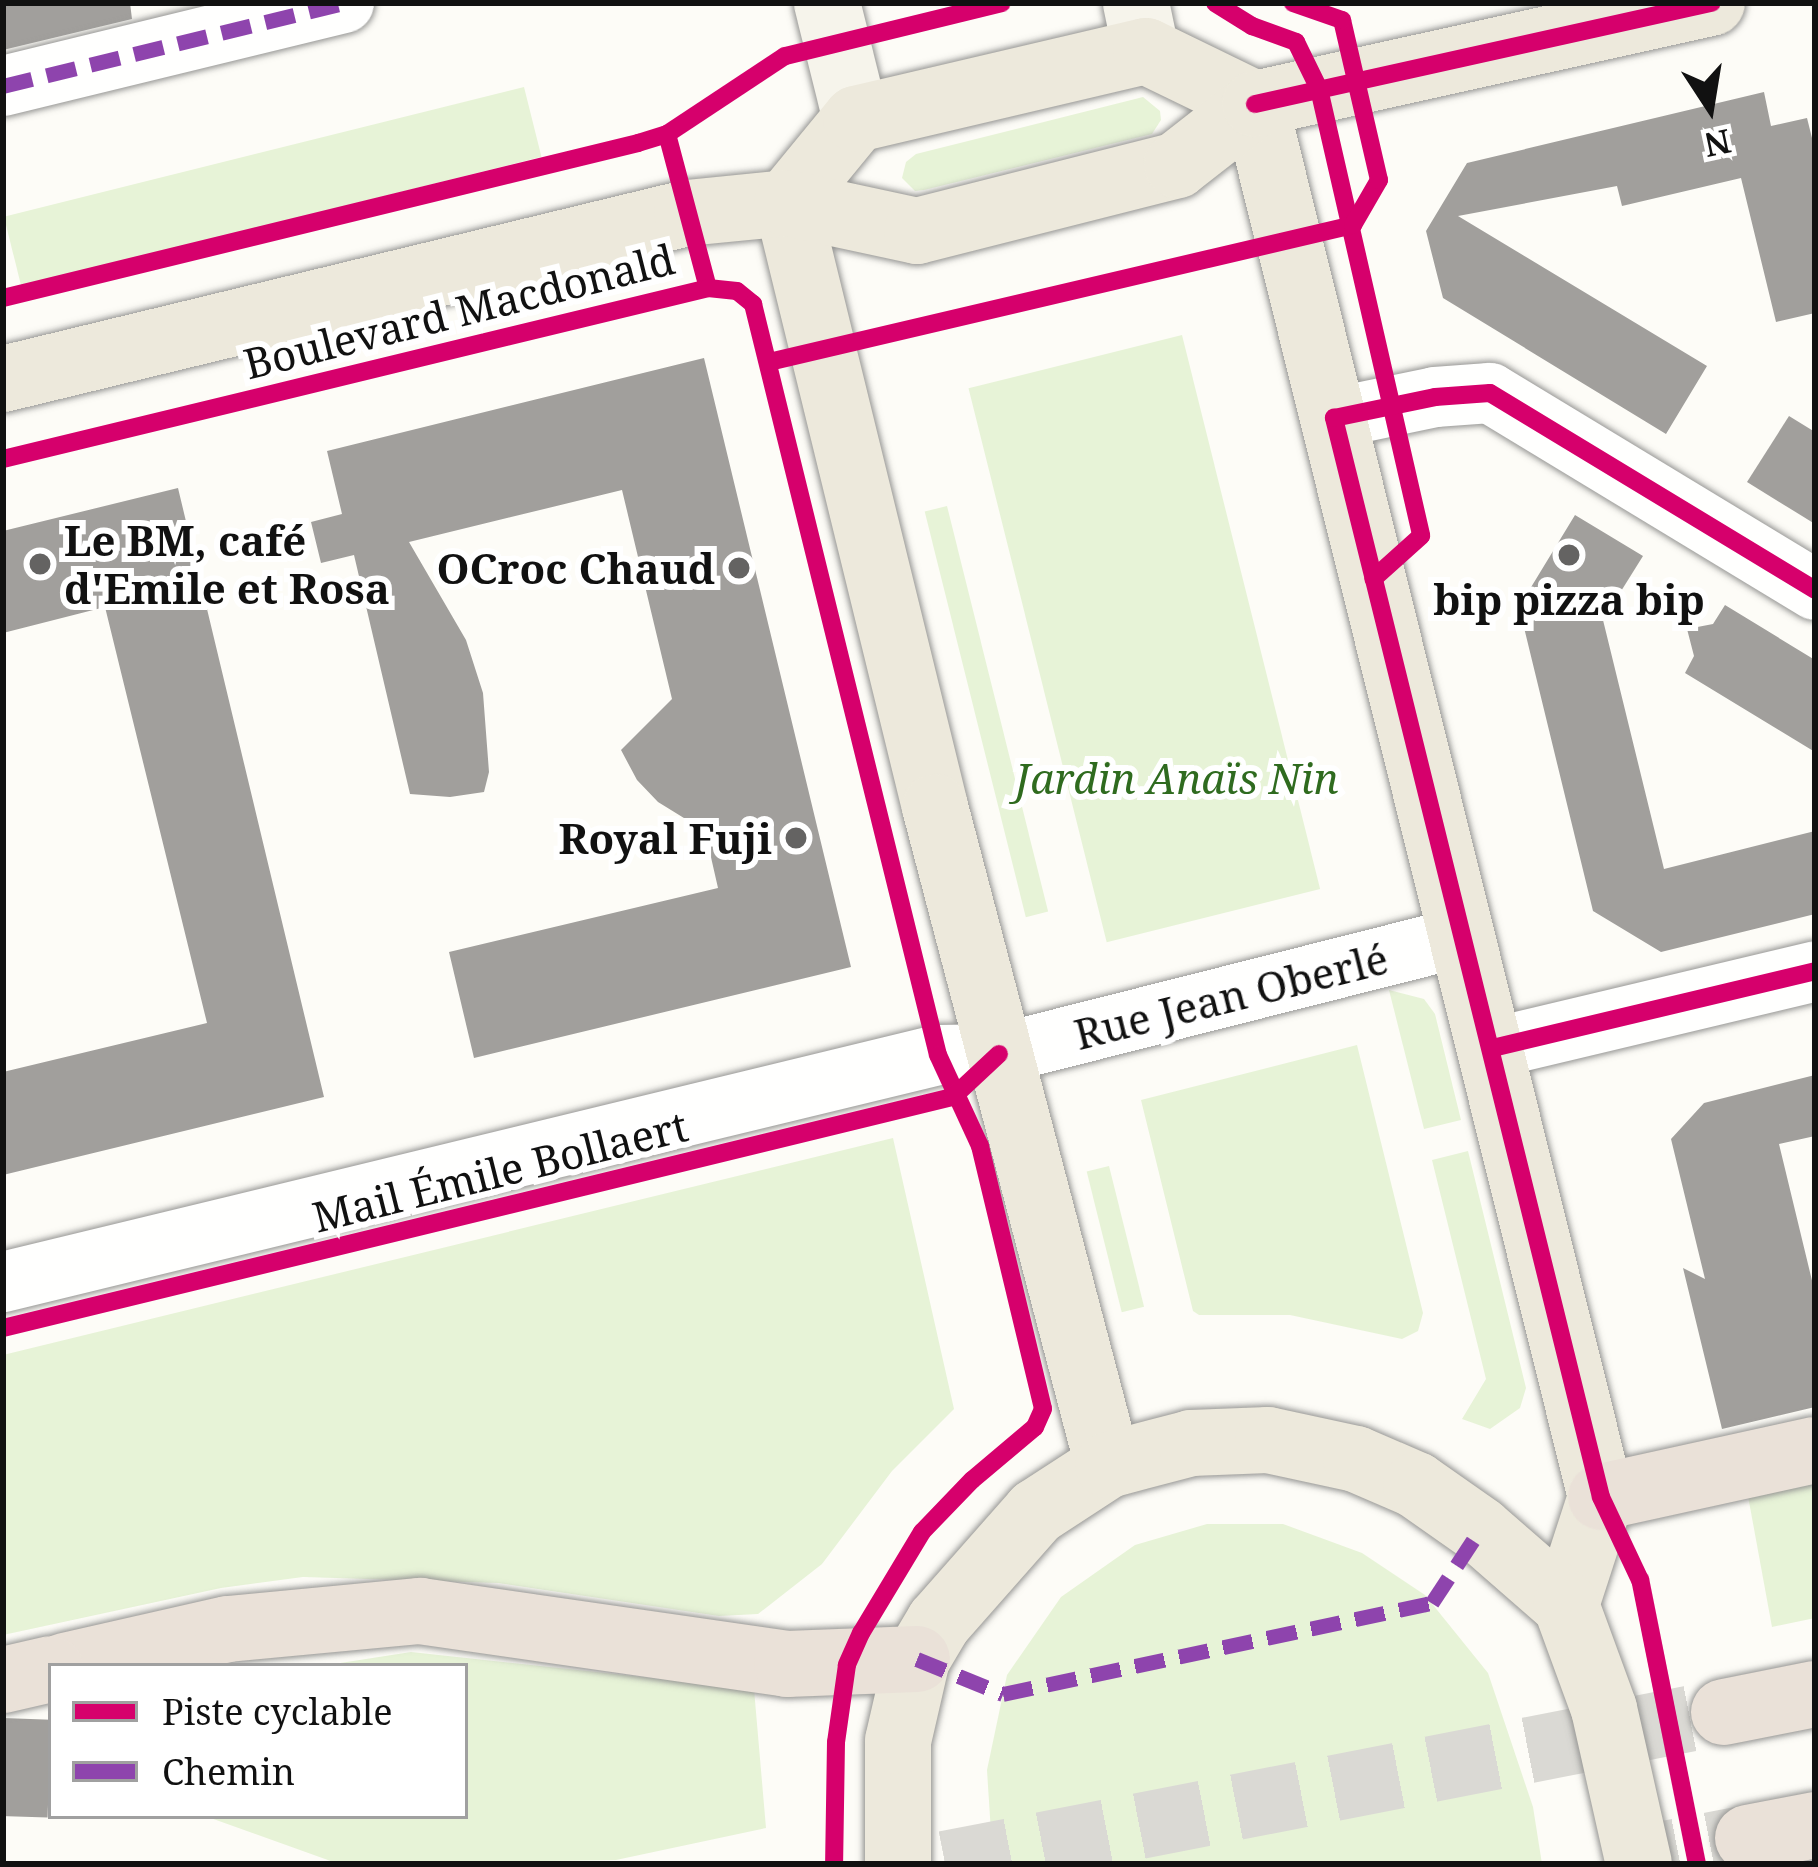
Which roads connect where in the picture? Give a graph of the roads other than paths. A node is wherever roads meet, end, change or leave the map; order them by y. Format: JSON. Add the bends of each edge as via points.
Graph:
{"nodes":[{"id":1,"x":344,"y":3,"type":"edge"},
{"id":2,"x":827,"y":3,"type":"edge"},
{"id":3,"x":1712,"y":3,"type":"edge"},
{"id":4,"x":1141,"y":27,"type":"edge"},
{"id":5,"x":3,"y":86,"type":"edge"},
{"id":6,"x":1256,"y":104,"type":"junction"},
{"id":7,"x":856,"y":119,"type":"junction"},
{"id":8,"x":787,"y":203,"type":"junction"},
{"id":9,"x":3,"y":379,"type":"edge"},
{"id":10,"x":1334,"y":418,"type":"junction"},
{"id":11,"x":1815,"y":590,"type":"edge"},
{"id":12,"x":1463,"y":937,"type":"junction"},
{"id":13,"x":1815,"y":971,"type":"edge"},
{"id":14,"x":1493,"y":1048,"type":"junction"},
{"id":15,"x":999,"y":1054,"type":"junction"},
{"id":16,"x":3,"y":1282,"type":"edge"},
{"id":17,"x":1815,"y":1450,"type":"edge"},
{"id":18,"x":1108,"y":1465,"type":"junction"},
{"id":19,"x":1601,"y":1497,"type":"junction"},
{"id":20,"x":1480,"y":1530,"type":"junction"},
{"id":21,"x":1566,"y":1605,"type":"junction"},
{"id":22,"x":917,"y":1659,"type":"junction"},
{"id":23,"x":78,"y":1663,"type":"edge"},
{"id":24,"x":48,"y":1670,"type":"edge"},
{"id":25,"x":3,"y":1680,"type":"edge"},
{"id":26,"x":1815,"y":1694,"type":"edge"},
{"id":27,"x":1724,"y":1712,"type":"tunnel mouth"},
{"id":28,"x":1815,"y":1825,"type":"edge"},
{"id":29,"x":1748,"y":1838,"type":"tunnel mouth"},
{"id":30,"x":898,"y":1864,"type":"edge"},
{"id":31,"x":1639,"y":1864,"type":"edge"}],
"edges":[{"from":1,"to":5,"type":"street"},
{"from":2,"to":7,"type":"main road"},
{"from":3,"to":6,"type":"main road"},
{"from":4,"to":6,"type":"main road"},
{"from":4,"to":7,"type":"main road"},
{"from":6,"to":8,"type":"main road","name":"Boulevard Macdonald","via":[[1177,166],[917,231]]},
{"from":6,"to":10,"type":"main road"},
{"from":7,"to":8,"type":"main road"},
{"from":8,"to":9,"type":"main road","name":"Boulevard Macdonald","via":[[657,219]]},
{"from":8,"to":15,"type":"main road"},
{"from":10,"to":11,"type":"street","via":[[1490,393]]},
{"from":10,"to":12,"type":"main road"},
{"from":12,"to":14,"type":"main road"},
{"from":12,"to":15,"type":"street","name":"Rue Jean Oberlé"},
{"from":13,"to":14,"type":"street"},
{"from":14,"to":19,"type":"main road"},
{"from":15,"to":16,"type":"street","name":"Rue Jean Oberlé","via":[[938,1055]]},
{"from":15,"to":18,"type":"main road"},
{"from":17,"to":19,"type":"highway"},
{"from":18,"to":20,"type":"main road","via":[[1191,1443],[1268,1440],[1356,1459]]},
{"from":18,"to":22,"type":"main road","via":[[1036,1512],[939,1622]]},
{"from":19,"to":20,"type":"main road"},
{"from":19,"to":21,"type":"main road"},
{"from":20,"to":21,"type":"main road"},
{"from":21,"to":31,"type":"main road","via":[[1604,1708]]},
{"from":22,"to":23,"type":"highway","via":[[787,1664],[420,1611],[228,1629]]},
{"from":22,"to":30,"type":"main road","via":[[898,1741]]},
{"from":24,"to":25,"type":"highway"},
{"from":26,"to":27,"type":"highway"},
{"from":28,"to":29,"type":"highway"}]}
